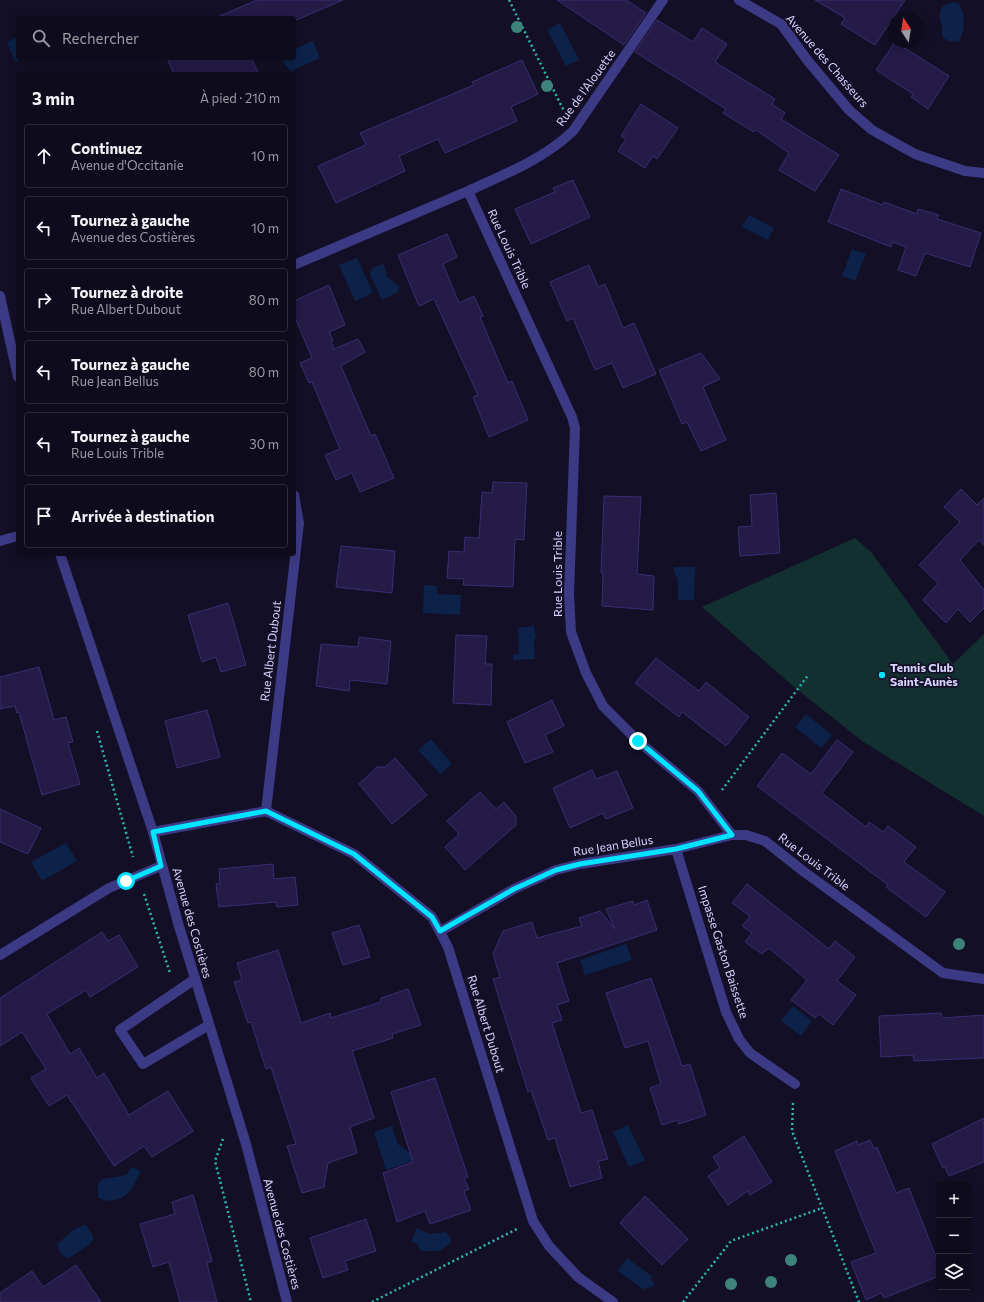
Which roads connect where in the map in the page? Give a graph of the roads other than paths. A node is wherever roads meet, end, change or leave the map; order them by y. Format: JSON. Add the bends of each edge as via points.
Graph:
{"nodes":[{"id":1,"x":663,"y":0,"type":"edge"},
{"id":2,"x":739,"y":0,"type":"edge"},
{"id":3,"x":984,"y":173,"type":"edge"},
{"id":4,"x":468,"y":191,"type":"junction"},
{"id":5,"x":296,"y":263,"type":"edge"},
{"id":6,"x":0,"y":296,"type":"edge"},
{"id":7,"x":16,"y":368,"type":"edge"},
{"id":8,"x":296,"y":506,"type":"edge"},
{"id":9,"x":16,"y":537,"type":"edge"},
{"id":10,"x":0,"y":541,"type":"edge"},
{"id":11,"x":296,"y":549,"type":"edge"},
{"id":12,"x":61,"y":556,"type":"edge"},
{"id":13,"x":295,"y":556,"type":"edge"},
{"id":14,"x":266,"y":811,"type":"junction"},
{"id":15,"x":153,"y":832,"type":"junction"},
{"id":16,"x":732,"y":835,"type":"junction"},
{"id":17,"x":676,"y":849,"type":"junction"},
{"id":18,"x":161,"y":866,"type":"junction"},
{"id":19,"x":440,"y":931,"type":"junction"},
{"id":20,"x":0,"y":955,"type":"edge"},
{"id":21,"x":194,"y":979,"type":"junction"},
{"id":22,"x":984,"y":979,"type":"edge"},
{"id":23,"x":209,"y":1025,"type":"junction"},
{"id":24,"x":794,"y":1084,"type":"road end"},
{"id":25,"x":287,"y":1302,"type":"edge"},
{"id":26,"x":613,"y":1302,"type":"edge"}],
"edges":[{"from":1,"to":4,"type":"street","name":"Rue de l'Alouette","via":[[573,130],[546,153]]},
{"from":2,"to":3,"type":"street","name":"Avenue des Chasseurs","via":[[781,24],[849,110],[872,130],[915,154],[964,171]]},
{"from":4,"to":5,"type":"street"},
{"from":4,"to":16,"type":"street","name":"Rue Louis Trible","via":[[575,428],[569,594],[572,632],[586,672],[602,706],[638,741],[698,791]]},
{"from":6,"to":7,"type":"street"},
{"from":8,"to":11,"type":"street","name":"Rue Albert Dubout","via":[[299,523]]},
{"from":9,"to":10,"type":"street"},
{"from":12,"to":15,"type":"street","name":"Avenue des Costières"},
{"from":13,"to":14,"type":"street","name":"Rue Albert Dubout"},
{"from":14,"to":15,"type":"street"},
{"from":14,"to":19,"type":"street","name":"Rue Albert Dubout","via":[[354,854],[432,917]]},
{"from":15,"to":18,"type":"street","name":"Avenue des Costières"},
{"from":16,"to":17,"type":"street","name":"Rue Jean Bellus"},
{"from":16,"to":22,"type":"street","name":"Rue Louis Trible","via":[[746,835],[765,841],[943,973]]},
{"from":17,"to":19,"type":"street","name":"Rue Jean Bellus","via":[[556,870],[514,889]]},
{"from":17,"to":24,"type":"street","name":"Impasse Gaston Baissette","via":[[726,1012],[739,1039],[750,1053]]},
{"from":18,"to":20,"type":"street","via":[[109,888]]},
{"from":18,"to":21,"type":"street","name":"Avenue des Costières"},
{"from":19,"to":26,"type":"street","name":"Rue Albert Dubout","via":[[448,947],[533,1221],[549,1246],[578,1277]]},
{"from":21,"to":23,"type":"street","name":"Avenue des Costières"},
{"from":21,"to":23,"type":"street","via":[[120,1030],[143,1064]]},
{"from":23,"to":25,"type":"street","name":"Avenue des Costières","via":[[246,1144]]}]}
